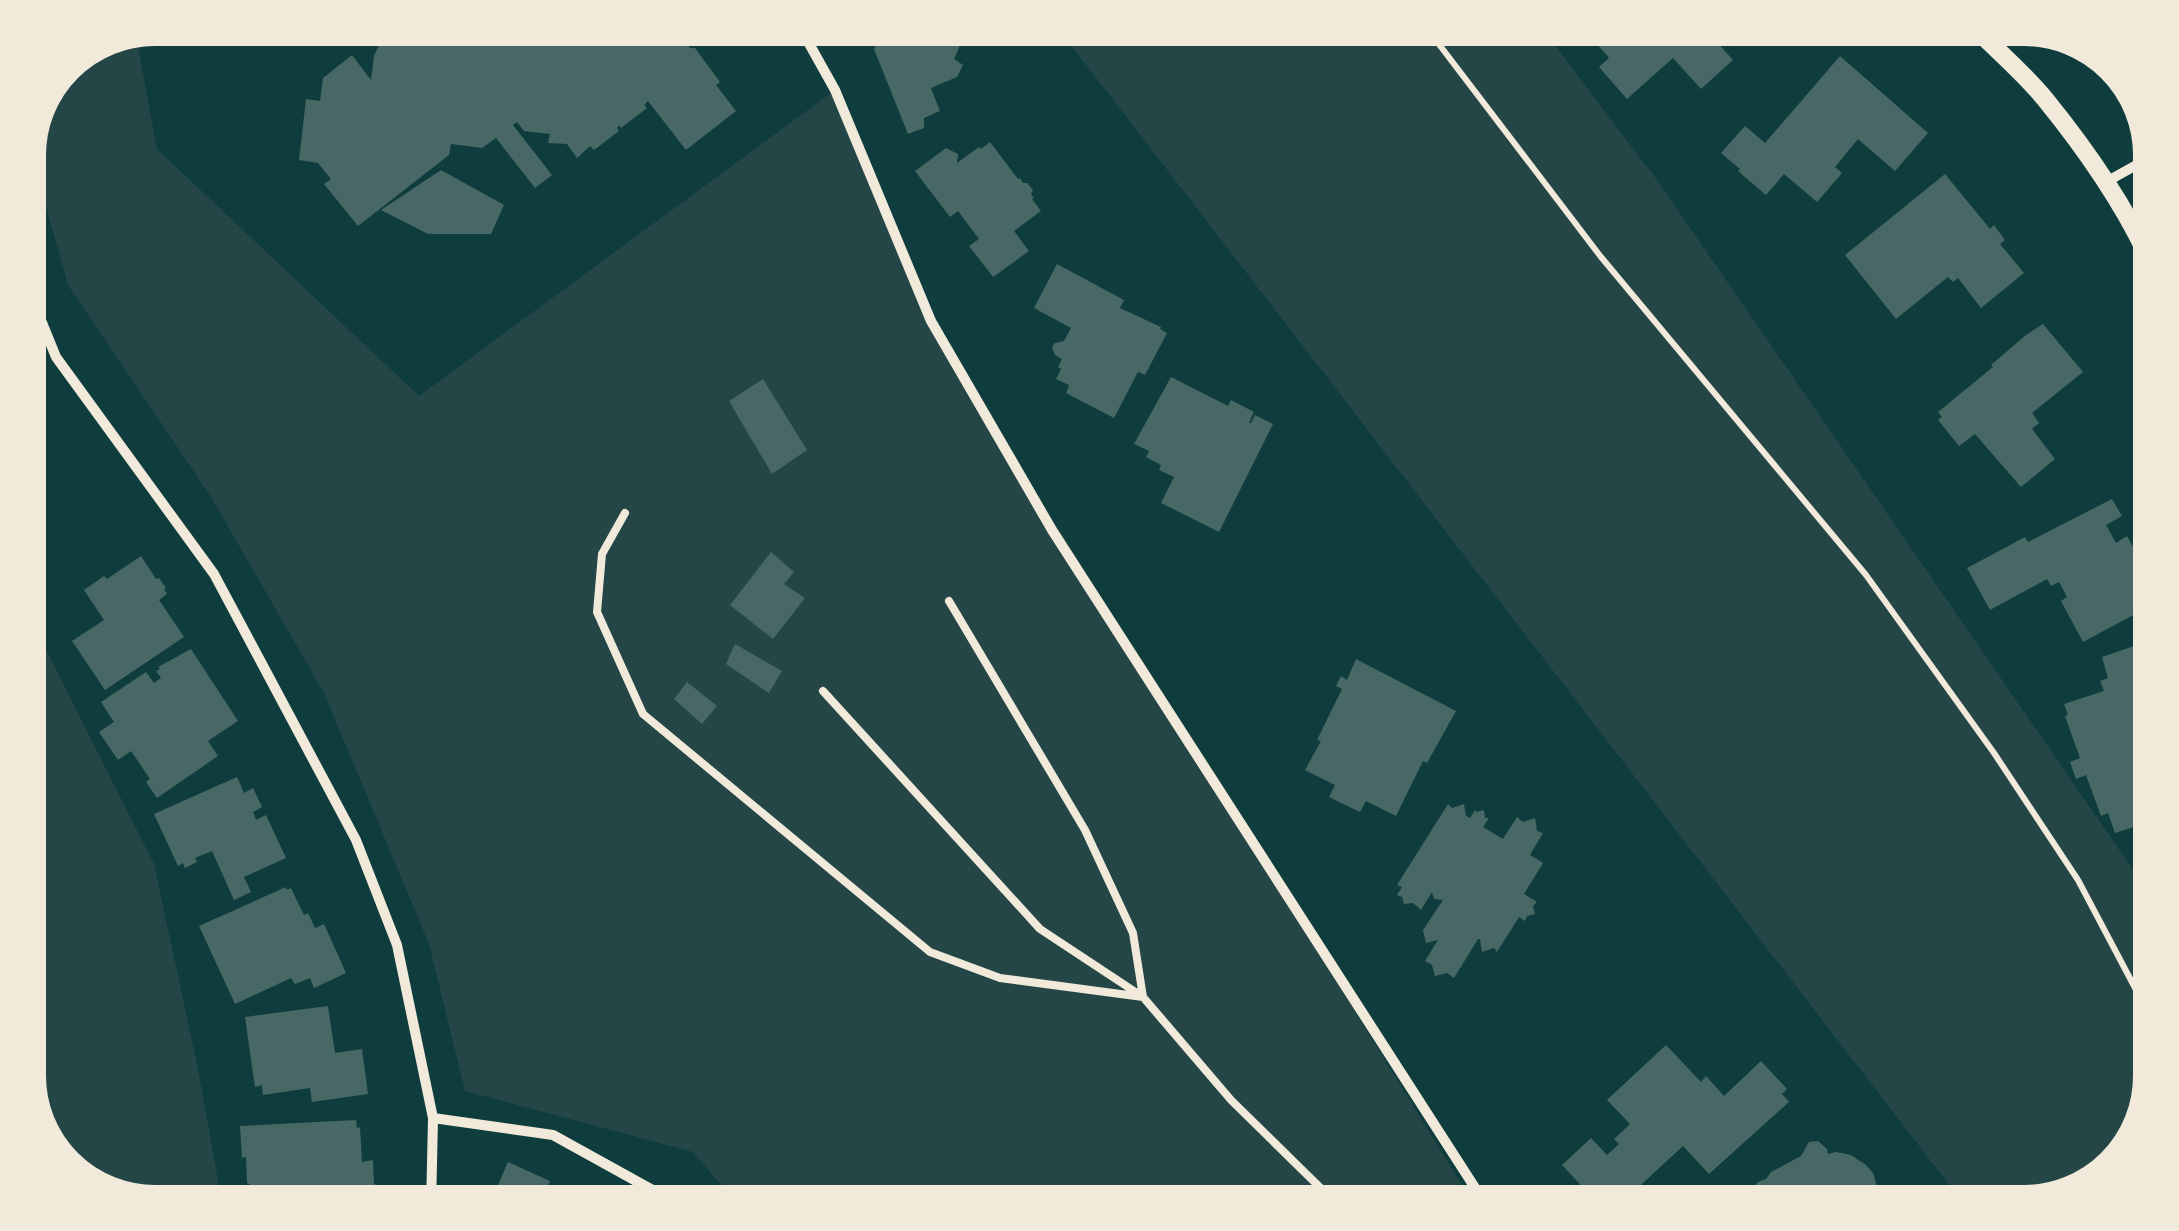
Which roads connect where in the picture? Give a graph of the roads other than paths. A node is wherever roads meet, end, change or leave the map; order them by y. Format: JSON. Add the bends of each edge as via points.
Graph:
{"nodes":[{"id":1,"x":807,"y":40,"type":"edge"},
{"id":2,"x":1987,"y":40,"type":"edge"},
{"id":3,"x":2139,"y":164,"type":"edge"},
{"id":4,"x":2106,"y":182,"type":"junction"},
{"id":5,"x":2139,"y":239,"type":"edge"},
{"id":6,"x":40,"y":318,"type":"edge"},
{"id":7,"x":625,"y":512,"type":"dead end"},
{"id":8,"x":949,"y":600,"type":"dead end"},
{"id":9,"x":822,"y":691,"type":"dead end"},
{"id":10,"x":1143,"y":997,"type":"junction"},
{"id":11,"x":433,"y":1118,"type":"junction"},
{"id":12,"x":431,"y":1191,"type":"edge"},
{"id":13,"x":654,"y":1191,"type":"edge"},
{"id":14,"x":1325,"y":1191,"type":"edge"},
{"id":15,"x":1477,"y":1191,"type":"edge"}],
"edges":[{"from":1,"to":15,"type":"street","via":[[835,90],[931,321],[1052,530]]},
{"from":2,"to":4,"type":"street","via":[[2044,97]]},
{"from":3,"to":4,"type":"street"},
{"from":4,"to":5,"type":"street"},
{"from":6,"to":11,"type":"street","via":[[56,357],[214,574],[356,840],[398,945]]},
{"from":7,"to":10,"type":"lane","via":[[602,554],[598,612],[643,714],[930,952],[1000,978]]},
{"from":8,"to":10,"type":"lane","via":[[1085,830],[1133,933]]},
{"from":9,"to":10,"type":"lane","via":[[1040,929]]},
{"from":10,"to":14,"type":"lane","via":[[1231,1100]]},
{"from":11,"to":12,"type":"street"},
{"from":11,"to":13,"type":"street","via":[[554,1135]]}]}
